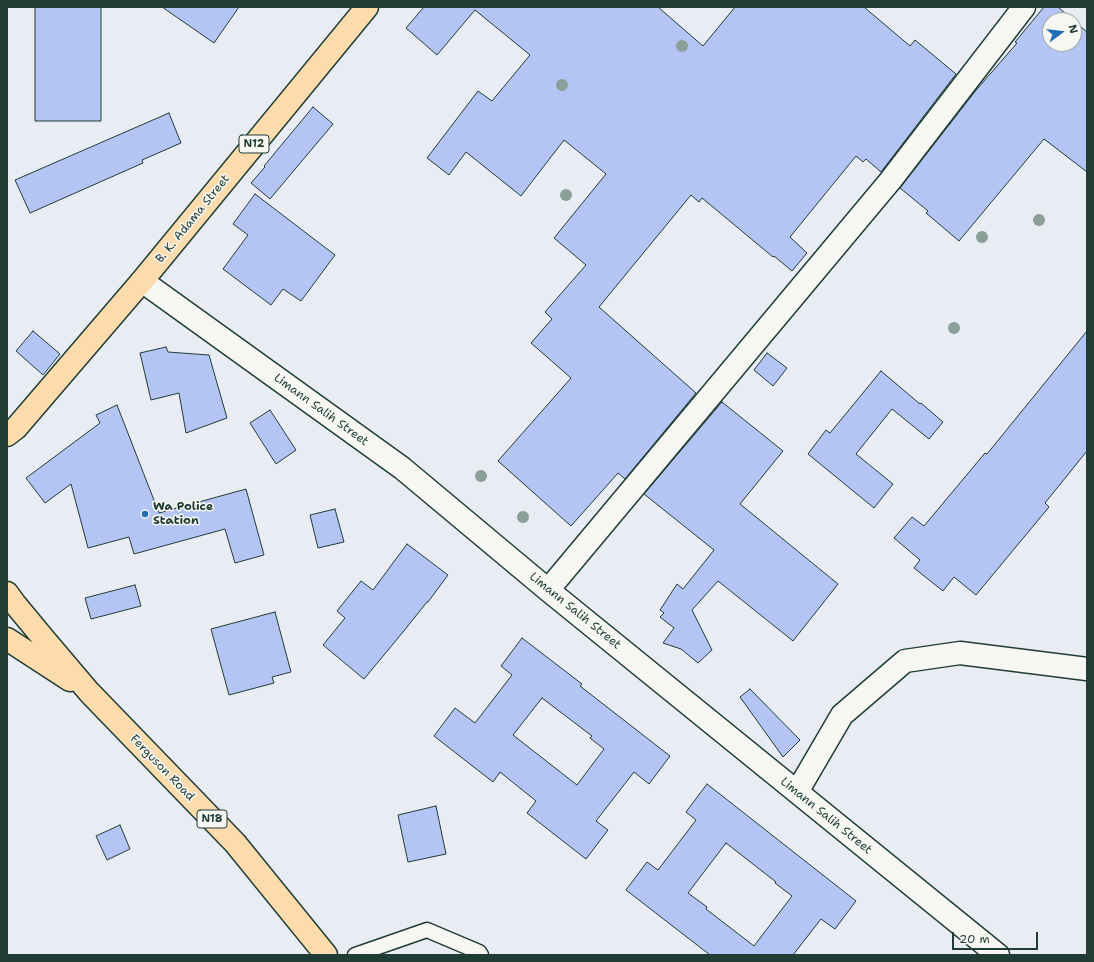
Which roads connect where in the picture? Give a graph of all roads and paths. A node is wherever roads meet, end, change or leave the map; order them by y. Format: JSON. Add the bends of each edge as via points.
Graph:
{"nodes":[{"id":1,"x":366,"y":7,"type":"edge"},
{"id":2,"x":1024,"y":7,"type":"edge"},
{"id":3,"x":142,"y":280,"type":"junction"},
{"id":4,"x":10,"y":436,"type":"edge"},
{"id":5,"x":548,"y":590,"type":"junction"},
{"id":6,"x":7,"y":593,"type":"edge"},
{"id":7,"x":7,"y":639,"type":"edge"},
{"id":8,"x":1087,"y":669,"type":"edge"},
{"id":9,"x":89,"y":692,"type":"junction"},
{"id":10,"x":797,"y":792,"type":"junction"},
{"id":11,"x":326,"y":955,"type":"edge"},
{"id":12,"x":355,"y":955,"type":"edge"},
{"id":13,"x":481,"y":955,"type":"edge"},
{"id":14,"x":998,"y":955,"type":"edge"}],
"edges":[{"from":1,"to":3,"type":"highway","name":"B. K. Adama Street","number":"N12"},
{"from":2,"to":5,"type":"street","via":[[890,181]]},
{"from":3,"to":4,"type":"highway","name":"B. K. Adama Street","number":"N12"},
{"from":3,"to":5,"type":"street","name":"Limann Salih Street","via":[[402,468]]},
{"from":5,"to":10,"type":"street","name":"Limann Salih Street"},
{"from":6,"to":9,"type":"highway","name":"Ferguson Road","number":"N18"},
{"from":7,"to":9,"type":"highway","name":"Ferguson Road","number":"N18"},
{"from":8,"to":10,"type":"street","via":[[960,653],[905,661],[842,715]]},
{"from":9,"to":11,"type":"highway","name":"Ferguson Road","number":"N18","via":[[235,843]]},
{"from":10,"to":14,"type":"street","name":"Limann Salih Street"},
{"from":12,"to":13,"type":"lane","via":[[427,930]]}]}
